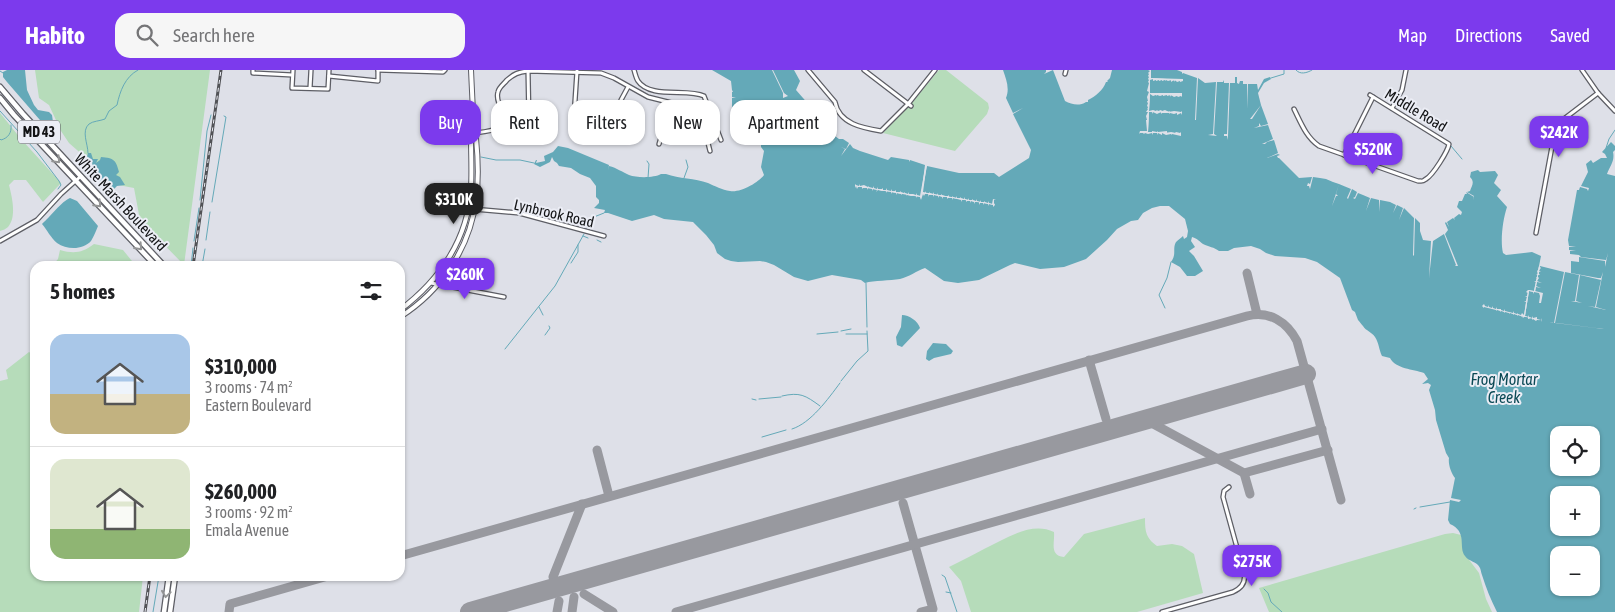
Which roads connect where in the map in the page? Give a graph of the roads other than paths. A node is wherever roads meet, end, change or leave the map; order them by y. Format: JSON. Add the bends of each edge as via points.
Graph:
{"nodes":[{"id":1,"x":253,"y":70,"type":"edge"},
{"id":2,"x":311,"y":70,"type":"edge"},
{"id":3,"x":329,"y":70,"type":"edge"},
{"id":4,"x":378,"y":70,"type":"edge"},
{"id":5,"x":446,"y":70,"type":"edge"},
{"id":6,"x":471,"y":70,"type":"edge"},
{"id":7,"x":634,"y":70,"type":"edge"},
{"id":8,"x":808,"y":70,"type":"edge"},
{"id":9,"x":864,"y":70,"type":"edge"},
{"id":10,"x":935,"y":70,"type":"edge"},
{"id":11,"x":1406,"y":70,"type":"edge"},
{"id":12,"x":1582,"y":70,"type":"edge"},
{"id":13,"x":528,"y":71,"type":"junction"},
{"id":14,"x":577,"y":71,"type":"junction"},
{"id":15,"x":293,"y":72,"type":"edge"},
{"id":16,"x":329,"y":76,"type":"junction"},
{"id":17,"x":628,"y":86,"type":"junction"},
{"id":18,"x":0,"y":87,"type":"edge"},
{"id":19,"x":310,"y":88,"type":"junction"},
{"id":20,"x":1598,"y":93,"type":"junction"},
{"id":21,"x":0,"y":98,"type":"edge"},
{"id":22,"x":472,"y":100,"type":"edge"},
{"id":23,"x":529,"y":100,"type":"edge"},
{"id":24,"x":575,"y":100,"type":"edge"},
{"id":25,"x":621,"y":100,"type":"edge"},
{"id":26,"x":656,"y":100,"type":"edge"},
{"id":27,"x":910,"y":105,"type":"junction"},
{"id":28,"x":1392,"y":108,"type":"junction"},
{"id":29,"x":1294,"y":109,"type":"dead end"},
{"id":30,"x":1615,"y":111,"type":"edge"},
{"id":31,"x":481,"y":131,"type":"edge"},
{"id":32,"x":721,"y":140,"type":"dead end"},
{"id":33,"x":471,"y":145,"type":"edge"},
{"id":34,"x":476,"y":145,"type":"edge"},
{"id":35,"x":709,"y":145,"type":"edge"},
{"id":36,"x":710,"y":151,"type":"dead end"},
{"id":37,"x":1344,"y":155,"type":"junction"},
{"id":38,"x":81,"y":176,"type":"junction"},
{"id":39,"x":76,"y":180,"type":"junction"},
{"id":40,"x":468,"y":209,"type":"junction"},
{"id":41,"x":474,"y":210,"type":"junction"},
{"id":42,"x":1536,"y":233,"type":"dead end"},
{"id":43,"x":604,"y":236,"type":"dead end"},
{"id":44,"x":0,"y":241,"type":"edge"},
{"id":45,"x":151,"y":261,"type":"edge"},
{"id":46,"x":159,"y":261,"type":"edge"},
{"id":47,"x":431,"y":283,"type":"junction"},
{"id":48,"x":437,"y":285,"type":"junction"},
{"id":49,"x":504,"y":297,"type":"dead end"},
{"id":50,"x":405,"y":306,"type":"edge"},
{"id":51,"x":405,"y":313,"type":"edge"},
{"id":52,"x":1229,"y":486,"type":"dead end"},
{"id":53,"x":168,"y":581,"type":"edge"},
{"id":54,"x":174,"y":581,"type":"edge"},
{"id":55,"x":164,"y":612,"type":"edge"},
{"id":56,"x":170,"y":612,"type":"edge"},
{"id":57,"x":1162,"y":612,"type":"edge"}],
"edges":[{"from":1,"to":15,"type":"street","via":[[253,73]]},
{"from":2,"to":19,"type":"street"},
{"from":3,"to":16,"type":"street"},
{"from":4,"to":5,"type":"street"},
{"from":4,"to":16,"type":"street","via":[[378,81]]},
{"from":6,"to":22,"type":"main road"},
{"from":7,"to":32,"type":"street","via":[[639,82],[656,91],[704,96]]},
{"from":8,"to":27,"type":"street","via":[[835,102],[839,114],[859,126],[881,131]]},
{"from":9,"to":27,"type":"street"},
{"from":10,"to":27,"type":"street"},
{"from":11,"to":28,"type":"street","via":[[1402,90]]},
{"from":12,"to":20,"type":"street"},
{"from":13,"to":14,"type":"street"},
{"from":13,"to":23,"type":"street"},
{"from":13,"to":31,"type":"street","via":[[515,74],[499,89],[497,97],[502,116],[499,127]]},
{"from":14,"to":17,"type":"street","via":[[601,73]]},
{"from":14,"to":24,"type":"street"},
{"from":15,"to":19,"type":"street","via":[[292,88]]},
{"from":16,"to":19,"type":"street","via":[[328,89]]},
{"from":17,"to":25,"type":"street"},
{"from":17,"to":26,"type":"street"},
{"from":18,"to":38,"type":"main road","name":"White Marsh Boulevard","number":"MD 43"},
{"from":20,"to":30,"type":"street"},
{"from":20,"to":42,"type":"street","via":[[1556,125]]},
{"from":21,"to":39,"type":"main road","name":"White Marsh Boulevard","number":"MD 43","one_way":true},
{"from":28,"to":37,"type":"street","name":"Middle Road","via":[[1371,96]]},
{"from":28,"to":37,"type":"street","name":"Middle Road","via":[[1448,143],[1448,150],[1430,176],[1418,181]]},
{"from":29,"to":37,"type":"street","via":[[1312,140],[1323,148]]},
{"from":33,"to":40,"type":"main road"},
{"from":34,"to":41,"type":"main road","via":[[478,172]]},
{"from":35,"to":36,"type":"street"},
{"from":38,"to":39,"type":"street"},
{"from":38,"to":46,"type":"main road","name":"White Marsh Boulevard","number":"MD 43"},
{"from":39,"to":44,"type":"street","via":[[37,220]]},
{"from":39,"to":45,"type":"main road","name":"White Marsh Boulevard","number":"MD 43","one_way":true},
{"from":40,"to":41,"type":"street","name":"Lynbrook Road"},
{"from":40,"to":47,"type":"main road","via":[[457,243]]},
{"from":41,"to":43,"type":"street","name":"Lynbrook Road","via":[[519,213]]},
{"from":41,"to":48,"type":"main road","via":[[459,253]]},
{"from":47,"to":48,"type":"street"},
{"from":47,"to":50,"type":"main road"},
{"from":48,"to":49,"type":"street"},
{"from":48,"to":51,"type":"main road"},
{"from":52,"to":57,"type":"street","via":[[1223,497],[1244,573],[1243,585],[1233,592]]},
{"from":53,"to":55,"type":"main road","one_way":true},
{"from":54,"to":56,"type":"main road"}]}
